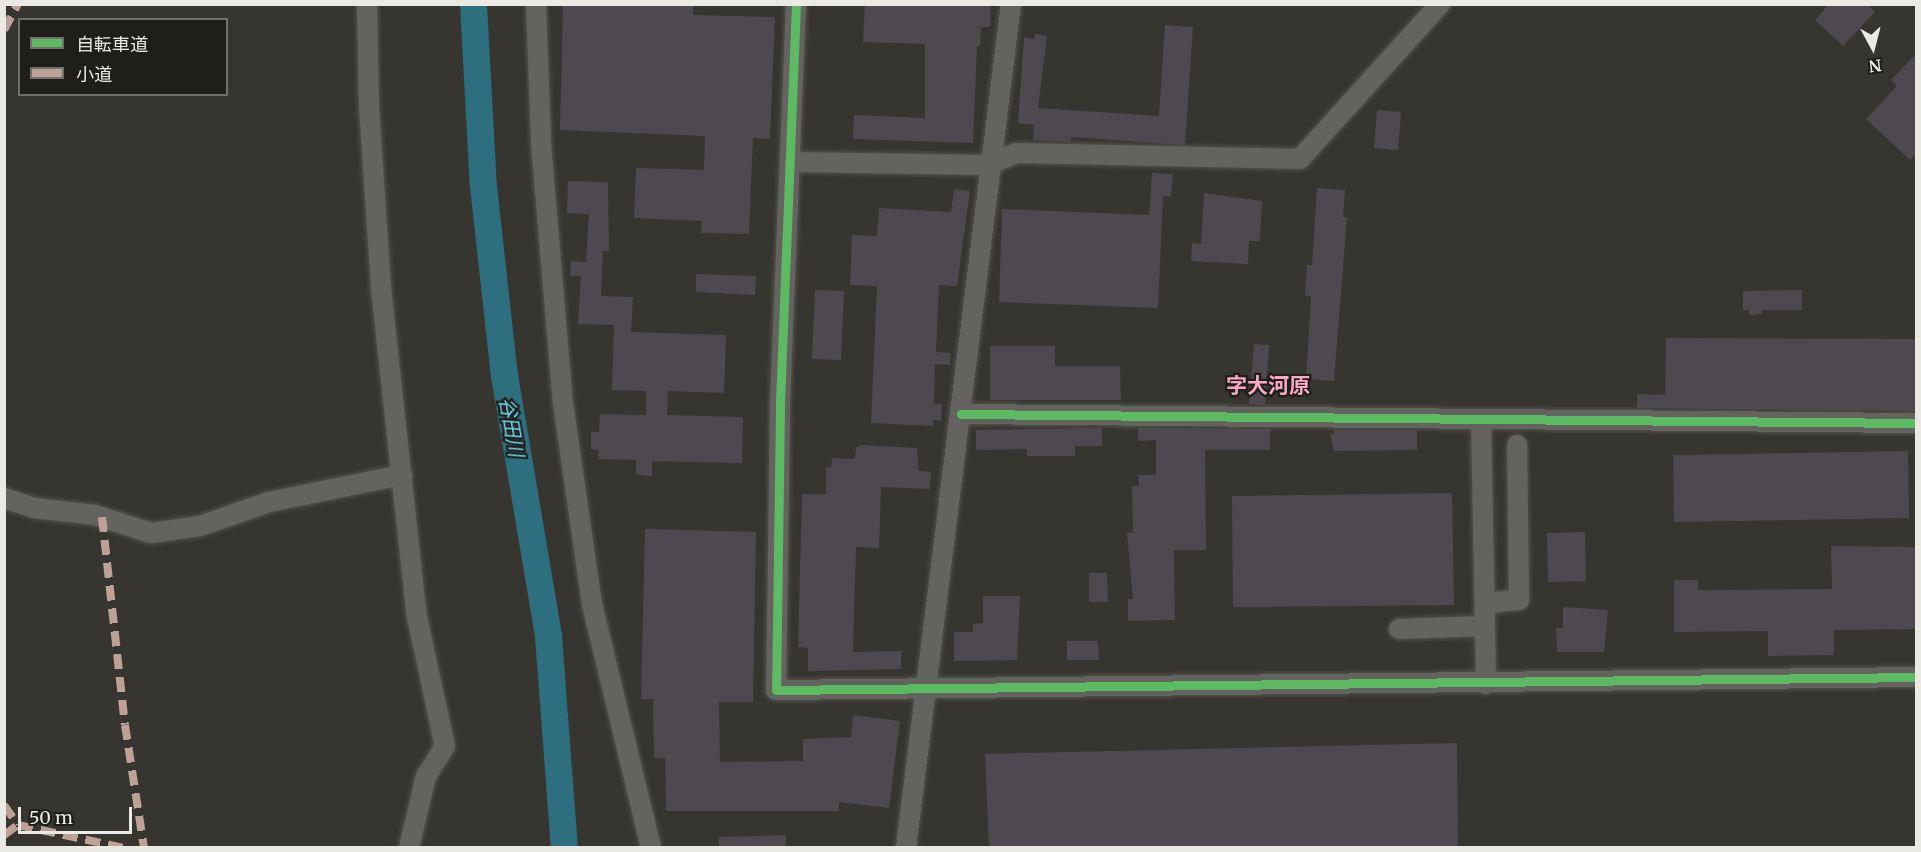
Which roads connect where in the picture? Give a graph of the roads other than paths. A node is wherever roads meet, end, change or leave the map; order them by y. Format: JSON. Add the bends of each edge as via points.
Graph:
{"nodes":[{"id":1,"x":367,"y":4,"type":"edge"},
{"id":2,"x":537,"y":4,"type":"edge"},
{"id":3,"x":796,"y":4,"type":"edge"},
{"id":4,"x":1011,"y":4,"type":"edge"},
{"id":5,"x":1440,"y":4,"type":"edge"},
{"id":6,"x":790,"y":162,"type":"junction"},
{"id":7,"x":988,"y":165,"type":"junction"},
{"id":8,"x":961,"y":414,"type":"junction"},
{"id":9,"x":1481,"y":419,"type":"junction"},
{"id":10,"x":1917,"y":423,"type":"edge"},
{"id":11,"x":1517,"y":445,"type":"dead end"},
{"id":12,"x":402,"y":475,"type":"junction"},
{"id":13,"x":4,"y":498,"type":"edge"},
{"id":14,"x":1485,"y":603,"type":"junction"},
{"id":15,"x":1485,"y":626,"type":"junction"},
{"id":16,"x":1399,"y":629,"type":"dead end"},
{"id":17,"x":1917,"y":677,"type":"edge"},
{"id":18,"x":1486,"y":684,"type":"junction"},
{"id":19,"x":922,"y":690,"type":"junction"},
{"id":20,"x":409,"y":848,"type":"edge"},
{"id":21,"x":651,"y":848,"type":"edge"},
{"id":22,"x":906,"y":848,"type":"edge"}],
"edges":[{"from":1,"to":12,"type":"street","via":[[369,106],[381,288]]},
{"from":2,"to":21,"type":"street","via":[[541,143],[563,403],[592,604]]},
{"from":3,"to":6,"type":"street"},
{"from":4,"to":7,"type":"street"},
{"from":5,"to":7,"type":"street","via":[[1300,159],[1016,153]]},
{"from":6,"to":7,"type":"street"},
{"from":6,"to":19,"type":"street","via":[[780,409],[776,690]]},
{"from":7,"to":8,"type":"street"},
{"from":8,"to":9,"type":"street"},
{"from":8,"to":19,"type":"street"},
{"from":9,"to":10,"type":"street"},
{"from":9,"to":14,"type":"street"},
{"from":11,"to":14,"type":"street","via":[[1519,600]]},
{"from":12,"to":13,"type":"street","via":[[269,502],[200,526],[151,532],[95,515],[34,508]]},
{"from":12,"to":20,"type":"street","via":[[417,617],[445,746],[426,776]]},
{"from":14,"to":15,"type":"street"},
{"from":15,"to":16,"type":"street"},
{"from":15,"to":18,"type":"street"},
{"from":17,"to":18,"type":"street"},
{"from":18,"to":19,"type":"street"},
{"from":19,"to":22,"type":"street"}]}
